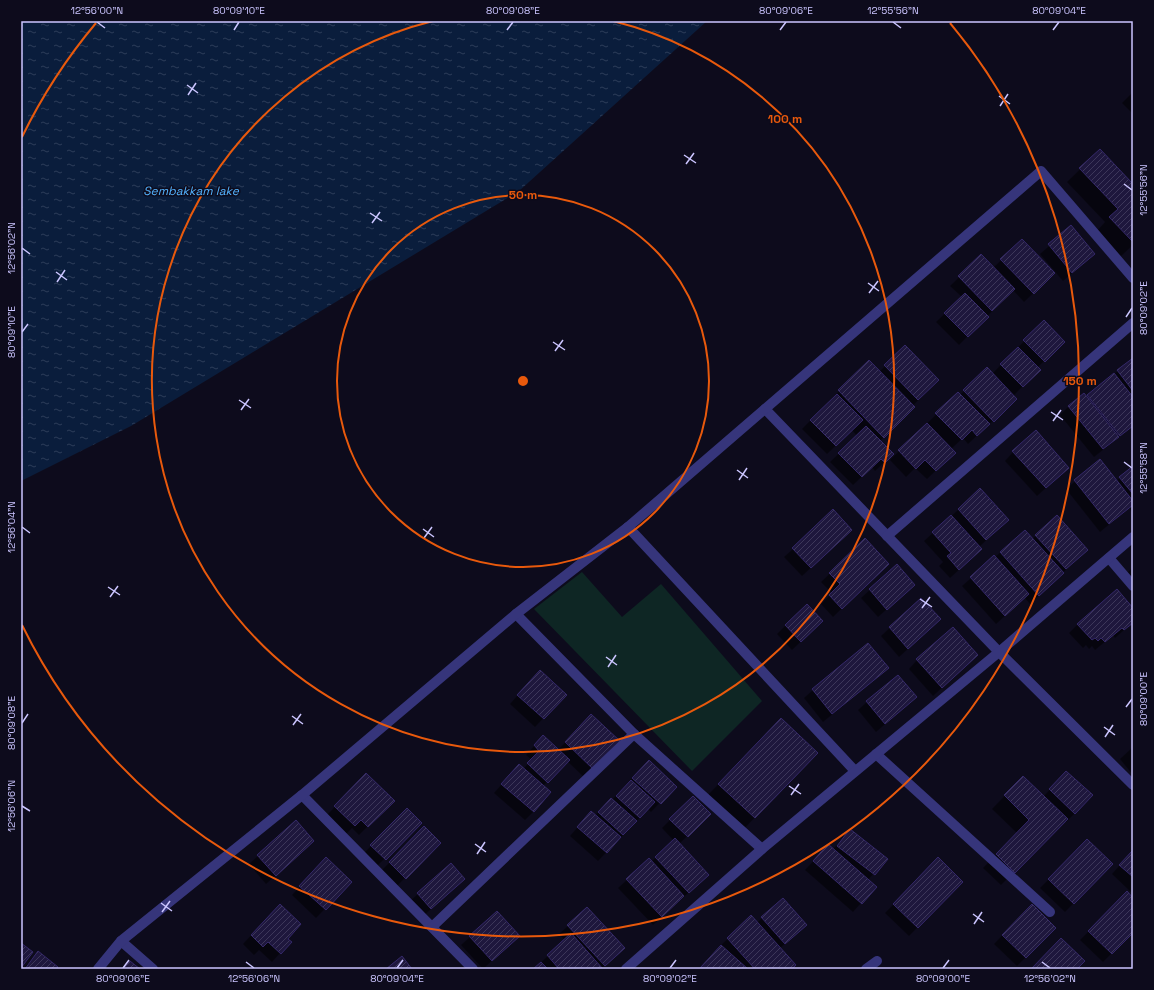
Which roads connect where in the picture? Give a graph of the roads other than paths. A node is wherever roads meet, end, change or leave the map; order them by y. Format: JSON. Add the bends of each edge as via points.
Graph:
{"nodes":[{"id":1,"x":1133,"y":278,"type":"edge"},
{"id":2,"x":1133,"y":323,"type":"edge"},
{"id":3,"x":765,"y":409,"type":"junction"},
{"id":4,"x":628,"y":527,"type":"junction"},
{"id":5,"x":887,"y":536,"type":"junction"},
{"id":6,"x":1133,"y":537,"type":"edge"},
{"id":7,"x":1109,"y":558,"type":"junction"},
{"id":8,"x":1133,"y":586,"type":"edge"},
{"id":9,"x":516,"y":614,"type":"junction"},
{"id":10,"x":999,"y":652,"type":"junction"},
{"id":11,"x":634,"y":734,"type":"junction"},
{"id":12,"x":876,"y":754,"type":"junction"},
{"id":13,"x":855,"y":771,"type":"junction"},
{"id":14,"x":1133,"y":785,"type":"edge"},
{"id":15,"x":302,"y":795,"type":"junction"},
{"id":16,"x":762,"y":849,"type":"junction"},
{"id":17,"x":1050,"y":912,"type":"dead end"},
{"id":18,"x":432,"y":927,"type":"junction"},
{"id":19,"x":121,"y":941,"type":"junction"},
{"id":20,"x":877,"y":961,"type":"dead end"},
{"id":21,"x":98,"y":969,"type":"edge"},
{"id":22,"x":153,"y":969,"type":"edge"},
{"id":23,"x":473,"y":969,"type":"edge"},
{"id":24,"x":626,"y":969,"type":"edge"},
{"id":25,"x":866,"y":969,"type":"edge"}],
"edges":[{"from":1,"to":3,"type":"street","via":[[1041,172]]},
{"from":2,"to":5,"type":"street"},
{"from":3,"to":4,"type":"street"},
{"from":3,"to":5,"type":"street"},
{"from":4,"to":9,"type":"street"},
{"from":4,"to":13,"type":"street"},
{"from":5,"to":10,"type":"street"},
{"from":6,"to":7,"type":"street"},
{"from":7,"to":8,"type":"street"},
{"from":7,"to":10,"type":"street"},
{"from":9,"to":11,"type":"street"},
{"from":9,"to":15,"type":"street"},
{"from":10,"to":12,"type":"street"},
{"from":10,"to":14,"type":"street"},
{"from":11,"to":16,"type":"street"},
{"from":11,"to":18,"type":"street"},
{"from":12,"to":13,"type":"street"},
{"from":12,"to":17,"type":"street"},
{"from":13,"to":16,"type":"street"},
{"from":15,"to":18,"type":"street"},
{"from":15,"to":19,"type":"street"},
{"from":16,"to":24,"type":"street"},
{"from":18,"to":23,"type":"street"},
{"from":19,"to":21,"type":"street"},
{"from":19,"to":22,"type":"street"},
{"from":20,"to":25,"type":"street"}]}
